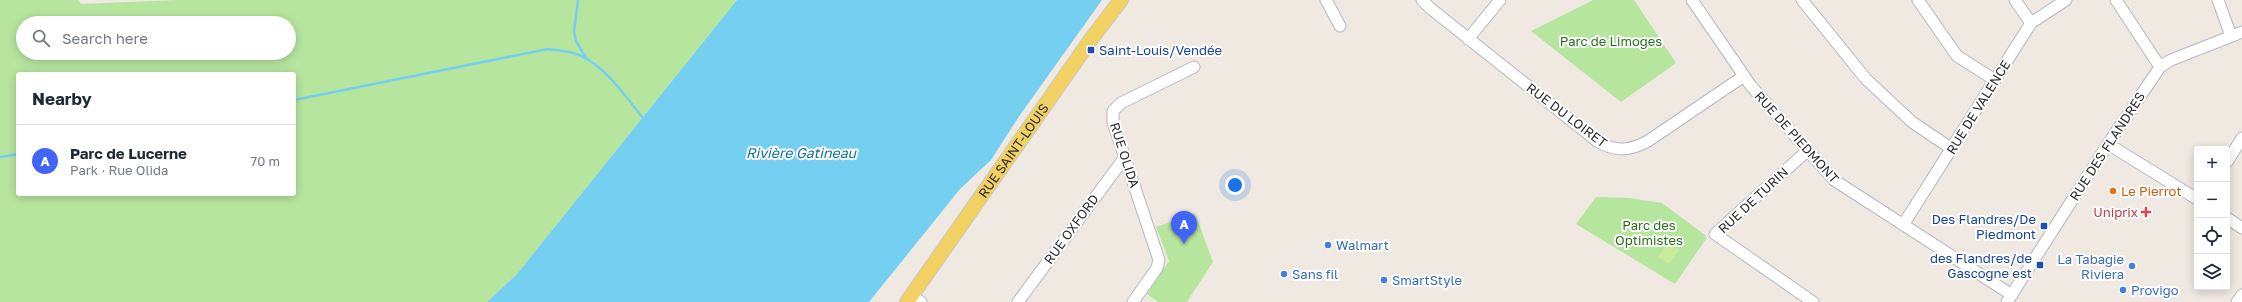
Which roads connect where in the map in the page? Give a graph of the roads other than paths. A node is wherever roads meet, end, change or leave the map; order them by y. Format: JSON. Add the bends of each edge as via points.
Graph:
{"nodes":[{"id":1,"x":1122,"y":0,"type":"edge"},
{"id":2,"x":1326,"y":0,"type":"edge"},
{"id":3,"x":1422,"y":0,"type":"edge"},
{"id":4,"x":1500,"y":0,"type":"edge"},
{"id":5,"x":1692,"y":0,"type":"edge"},
{"id":6,"x":1802,"y":0,"type":"edge"},
{"id":7,"x":1918,"y":0,"type":"edge"},
{"id":8,"x":2015,"y":0,"type":"edge"},
{"id":9,"x":2066,"y":0,"type":"edge"},
{"id":10,"x":2116,"y":0,"type":"edge"},
{"id":11,"x":2218,"y":0,"type":"edge"},
{"id":12,"x":2031,"y":23,"type":"junction"},
{"id":13,"x":1340,"y":26,"type":"dead end"},
{"id":14,"x":2242,"y":32,"type":"edge"},
{"id":15,"x":2231,"y":36,"type":"junction"},
{"id":16,"x":1468,"y":39,"type":"junction"},
{"id":17,"x":1194,"y":67,"type":"dead end"},
{"id":18,"x":2160,"y":67,"type":"junction"},
{"id":19,"x":1744,"y":76,"type":"junction"},
{"id":20,"x":1995,"y":80,"type":"junction"},
{"id":21,"x":2242,"y":138,"type":"edge"},
{"id":22,"x":2108,"y":144,"type":"junction"},
{"id":23,"x":1952,"y":149,"type":"junction"},
{"id":24,"x":1807,"y":151,"type":"junction"},
{"id":25,"x":1125,"y":157,"type":"junction"},
{"id":26,"x":2230,"y":157,"type":"edge"},
{"id":27,"x":2194,"y":197,"type":"edge"},
{"id":28,"x":2230,"y":220,"type":"edge"},
{"id":29,"x":1903,"y":225,"type":"junction"},
{"id":30,"x":2242,"y":228,"type":"edge"},
{"id":31,"x":2242,"y":294,"type":"edge"},
{"id":32,"x":2010,"y":299,"type":"edge"},
{"id":33,"x":913,"y":300,"type":"edge"},
{"id":34,"x":1018,"y":302,"type":"edge"},
{"id":35,"x":1133,"y":302,"type":"edge"},
{"id":36,"x":1813,"y":302,"type":"edge"},
{"id":37,"x":2237,"y":302,"type":"edge"}],
"edges":[{"from":1,"to":33,"type":"main road","name":"RUE SAINT-LOUIS","via":[[1089,42]]},
{"from":2,"to":13,"type":"street"},
{"from":3,"to":16,"type":"street","name":"RUE DU LOIRET"},
{"from":4,"to":16,"type":"street"},
{"from":5,"to":19,"type":"street","name":"RUE DE PIEDMONT"},
{"from":6,"to":23,"type":"street","via":[[1866,78],[1912,122]]},
{"from":7,"to":20,"type":"street","via":[[1957,56]]},
{"from":8,"to":12,"type":"street"},
{"from":9,"to":12,"type":"street","name":"RUE DE VALENCE"},
{"from":10,"to":18,"type":"street"},
{"from":11,"to":15,"type":"street"},
{"from":12,"to":20,"type":"street","name":"RUE DE VALENCE"},
{"from":14,"to":15,"type":"street","name":"RUE DES FLANDRES"},
{"from":15,"to":18,"type":"street","name":"RUE DES FLANDRES","via":[[2171,60]]},
{"from":16,"to":19,"type":"street","name":"RUE DU LOIRET","via":[[1597,141],[1617,150],[1633,148],[1648,141]]},
{"from":17,"to":25,"type":"street","name":"RUE OLIDA","via":[[1116,107],[1112,117]]},
{"from":18,"to":22,"type":"street","name":"RUE DES FLANDRES"},
{"from":19,"to":24,"type":"street","name":"RUE DE PIEDMONT"},
{"from":20,"to":23,"type":"street","name":"RUE DE VALENCE"},
{"from":21,"to":26,"type":"street"},
{"from":22,"to":27,"type":"street"},
{"from":22,"to":32,"type":"street","name":"RUE DES FLANDRES"},
{"from":23,"to":29,"type":"street","name":"RUE DE VALENCE"},
{"from":24,"to":29,"type":"street","name":"RUE DE PIEDMONT","via":[[1839,184]]},
{"from":24,"to":36,"type":"street","name":"RUE DE TURIN","via":[[1715,234]]},
{"from":25,"to":34,"type":"street","name":"RUE OXFORD"},
{"from":25,"to":35,"type":"street","name":"RUE OLIDA","via":[[1158,251],[1159,263]]},
{"from":28,"to":30,"type":"street"},
{"from":29,"to":32,"type":"street","name":"RUE DE PIEDMONT"},
{"from":31,"to":37,"type":"street"}]}
